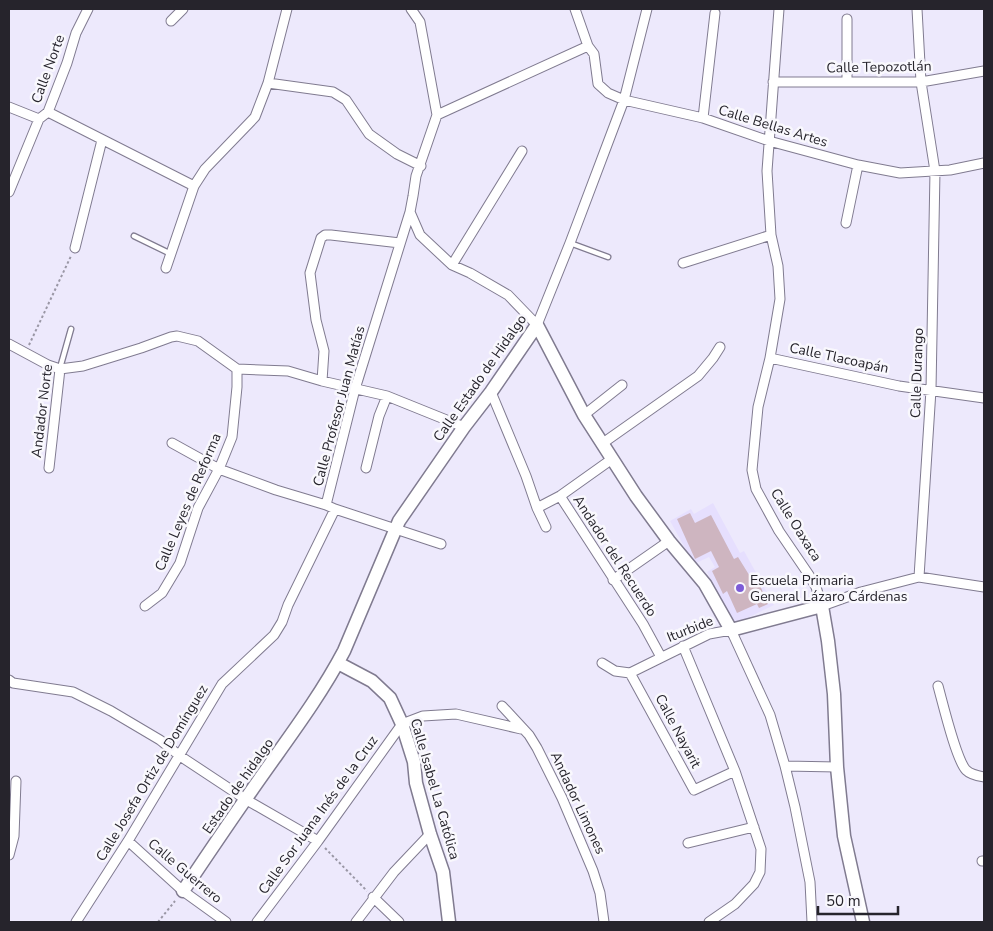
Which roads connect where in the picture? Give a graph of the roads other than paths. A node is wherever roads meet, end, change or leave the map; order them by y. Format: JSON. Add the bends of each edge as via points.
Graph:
{"nodes":[{"id":1,"x":88,"y":9,"type":"edge"},
{"id":2,"x":183,"y":9,"type":"edge"},
{"id":3,"x":287,"y":9,"type":"edge"},
{"id":4,"x":411,"y":9,"type":"edge"},
{"id":5,"x":575,"y":9,"type":"edge"},
{"id":6,"x":647,"y":9,"type":"edge"},
{"id":7,"x":779,"y":9,"type":"edge"},
{"id":8,"x":917,"y":9,"type":"edge"},
{"id":9,"x":715,"y":13,"type":"dead end"},
{"id":10,"x":847,"y":19,"type":"dead end"},
{"id":11,"x":171,"y":21,"type":"dead end"},
{"id":12,"x":588,"y":46,"type":"junction"},
{"id":13,"x":984,"y":71,"type":"edge"},
{"id":14,"x":773,"y":82,"type":"junction"},
{"id":15,"x":847,"y":82,"type":"junction"},
{"id":16,"x":921,"y":82,"type":"junction"},
{"id":17,"x":268,"y":84,"type":"junction"},
{"id":18,"x":624,"y":100,"type":"junction"},
{"id":19,"x":9,"y":107,"type":"edge"},
{"id":20,"x":48,"y":112,"type":"junction"},
{"id":21,"x":437,"y":115,"type":"junction"},
{"id":22,"x":703,"y":118,"type":"junction"},
{"id":23,"x":40,"y":119,"type":"junction"},
{"id":24,"x":102,"y":140,"type":"junction"},
{"id":25,"x":769,"y":141,"type":"junction"},
{"id":26,"x":522,"y":151,"type":"dead end"},
{"id":27,"x":984,"y":163,"type":"edge"},
{"id":28,"x":858,"y":165,"type":"junction"},
{"id":29,"x":421,"y":166,"type":"junction"},
{"id":30,"x":935,"y":170,"type":"junction"},
{"id":31,"x":194,"y":186,"type":"junction"},
{"id":32,"x":9,"y":192,"type":"edge"},
{"id":33,"x":410,"y":212,"type":"junction"},
{"id":34,"x":846,"y":223,"type":"dead end"},
{"id":35,"x":770,"y":235,"type":"junction"},
{"id":36,"x":134,"y":236,"type":"dead end"},
{"id":37,"x":400,"y":243,"type":"junction"},
{"id":38,"x":570,"y":243,"type":"junction"},
{"id":39,"x":75,"y":248,"type":"road end"},
{"id":40,"x":171,"y":254,"type":"junction"},
{"id":41,"x":608,"y":257,"type":"dead end"},
{"id":42,"x":683,"y":263,"type":"dead end"},
{"id":43,"x":452,"y":265,"type":"junction"},
{"id":44,"x":166,"y":268,"type":"dead end"},
{"id":45,"x":537,"y":325,"type":"junction"},
{"id":46,"x":71,"y":329,"type":"dead end"},
{"id":47,"x":9,"y":344,"type":"edge"},
{"id":48,"x":720,"y":347,"type":"dead end"},
{"id":49,"x":770,"y":358,"type":"junction"},
{"id":50,"x":60,"y":369,"type":"junction"},
{"id":51,"x":237,"y":369,"type":"junction"},
{"id":52,"x":322,"y":381,"type":"junction"},
{"id":53,"x":622,"y":385,"type":"dead end"},
{"id":54,"x":356,"y":389,"type":"junction"},
{"id":55,"x":932,"y":390,"type":"junction"},
{"id":56,"x":490,"y":392,"type":"junction"},
{"id":57,"x":387,"y":396,"type":"junction"},
{"id":58,"x":984,"y":398,"type":"edge"},
{"id":59,"x":584,"y":415,"type":"junction"},
{"id":60,"x":464,"y":427,"type":"junction"},
{"id":61,"x":172,"y":443,"type":"dead end"},
{"id":62,"x":603,"y":443,"type":"junction"},
{"id":63,"x":612,"y":459,"type":"junction"},
{"id":64,"x":48,"y":468,"type":"dead end"},
{"id":65,"x":366,"y":468,"type":"dead end"},
{"id":66,"x":219,"y":469,"type":"junction"},
{"id":67,"x":560,"y":496,"type":"junction"},
{"id":68,"x":326,"y":505,"type":"junction"},
{"id":69,"x":537,"y":508,"type":"junction"},
{"id":70,"x":335,"y":509,"type":"junction"},
{"id":71,"x":546,"y":527,"type":"dead end"},
{"id":72,"x":396,"y":528,"type":"junction"},
{"id":73,"x":669,"y":541,"type":"junction"},
{"id":74,"x":441,"y":544,"type":"dead end"},
{"id":75,"x":919,"y":577,"type":"junction"},
{"id":76,"x":613,"y":580,"type":"junction"},
{"id":77,"x":984,"y":587,"type":"edge"},
{"id":78,"x":145,"y":606,"type":"dead end"},
{"id":79,"x":822,"y":606,"type":"junction"},
{"id":80,"x":731,"y":630,"type":"junction"},
{"id":81,"x":683,"y":646,"type":"junction"},
{"id":82,"x":661,"y":657,"type":"junction"},
{"id":83,"x":602,"y":663,"type":"dead end"},
{"id":84,"x":338,"y":664,"type":"junction"},
{"id":85,"x":630,"y":673,"type":"junction"},
{"id":86,"x":9,"y":680,"type":"edge"},
{"id":87,"x":938,"y":686,"type":"dead end"},
{"id":88,"x":502,"y":706,"type":"dead end"},
{"id":89,"x":402,"y":724,"type":"junction"},
{"id":90,"x":522,"y":729,"type":"junction"},
{"id":91,"x":180,"y":756,"type":"junction"},
{"id":92,"x":785,"y":766,"type":"junction"},
{"id":93,"x":837,"y":768,"type":"junction"},
{"id":94,"x":735,"y":771,"type":"junction"},
{"id":95,"x":980,"y":776,"type":"edge"},
{"id":96,"x":16,"y":781,"type":"dead end"},
{"id":97,"x":245,"y":799,"type":"junction"},
{"id":98,"x":754,"y":827,"type":"junction"},
{"id":99,"x":430,"y":834,"type":"junction"},
{"id":100,"x":128,"y":841,"type":"junction"},
{"id":101,"x":318,"y":841,"type":"junction"},
{"id":102,"x":688,"y":843,"type":"dead end"},
{"id":103,"x":9,"y":855,"type":"edge"},
{"id":104,"x":183,"y":891,"type":"junction"},
{"id":105,"x":373,"y":898,"type":"junction"},
{"id":106,"x":76,"y":922,"type":"edge"},
{"id":107,"x":226,"y":922,"type":"edge"},
{"id":108,"x":257,"y":922,"type":"edge"},
{"id":109,"x":356,"y":922,"type":"edge"},
{"id":110,"x":399,"y":922,"type":"edge"},
{"id":111,"x":449,"y":922,"type":"edge"},
{"id":112,"x":604,"y":922,"type":"edge"},
{"id":113,"x":709,"y":922,"type":"edge"},
{"id":114,"x":812,"y":922,"type":"edge"},
{"id":115,"x":863,"y":922,"type":"edge"}],
"edges":[{"from":1,"to":20,"type":"street","name":"Calle Norte"},
{"from":2,"to":11,"type":"street"},
{"from":3,"to":17,"type":"street"},
{"from":4,"to":21,"type":"street","via":[[420,22]]},
{"from":5,"to":12,"type":"street"},
{"from":6,"to":18,"type":"street","name":"Calle Estado de Hidalgo"},
{"from":7,"to":14,"type":"street","name":"Calle Oaxaca"},
{"from":8,"to":16,"type":"street","name":"Calle Durango"},
{"from":9,"to":22,"type":"street"},
{"from":10,"to":15,"type":"street"},
{"from":12,"to":18,"type":"street","name":"Calle Bellas Artes","via":[[594,54],[598,84]]},
{"from":12,"to":21,"type":"street"},
{"from":13,"to":16,"type":"street","name":"Calle Tepozotlán"},
{"from":14,"to":15,"type":"street","name":"Calle Tepozotlán"},
{"from":14,"to":25,"type":"street","name":"Calle Oaxaca"},
{"from":15,"to":16,"type":"street","name":"Calle Tepozotlán"},
{"from":16,"to":30,"type":"street","name":"Calle Durango"},
{"from":17,"to":29,"type":"street","via":[[333,92],[346,100],[368,134]]},
{"from":17,"to":31,"type":"street","via":[[255,117],[205,169]]},
{"from":18,"to":22,"type":"street","name":"Calle Bellas Artes"},
{"from":18,"to":38,"type":"street","name":"Calle Estado de Hidalgo"},
{"from":19,"to":23,"type":"street"},
{"from":20,"to":23,"type":"street","name":"Calle Norte"},
{"from":20,"to":24,"type":"street"},
{"from":21,"to":29,"type":"street"},
{"from":22,"to":25,"type":"street","name":"Calle Bellas Artes"},
{"from":23,"to":32,"type":"street","name":"Calle Norte"},
{"from":24,"to":31,"type":"street"},
{"from":24,"to":39,"type":"street"},
{"from":25,"to":28,"type":"street","name":"Calle Bellas Artes"},
{"from":25,"to":35,"type":"street","name":"Calle Oaxaca"},
{"from":26,"to":43,"type":"street"},
{"from":27,"to":30,"type":"street","name":"Calle Bellas Artes"},
{"from":28,"to":30,"type":"street","name":"Calle Bellas Artes","via":[[900,173]]},
{"from":28,"to":34,"type":"street"},
{"from":29,"to":33,"type":"street","name":"Calle Profesor Juan Matías","via":[[416,176]]},
{"from":30,"to":55,"type":"street","name":"Calle Durango"},
{"from":31,"to":40,"type":"street"},
{"from":33,"to":37,"type":"street","name":"Calle Profesor Juan Matías"},
{"from":33,"to":43,"type":"street","via":[[420,235]]},
{"from":35,"to":42,"type":"street"},
{"from":35,"to":49,"type":"street","name":"Calle Oaxaca","via":[[778,266],[780,299]]},
{"from":36,"to":40,"type":"lane"},
{"from":37,"to":52,"type":"street","via":[[331,234],[321,238],[310,273],[324,351]]},
{"from":37,"to":54,"type":"street","name":"Calle Profesor Juan Matías"},
{"from":38,"to":41,"type":"lane"},
{"from":38,"to":45,"type":"street","name":"Calle Estado de Hidalgo"},
{"from":40,"to":44,"type":"street"},
{"from":43,"to":45,"type":"street","via":[[508,295]]},
{"from":45,"to":56,"type":"street","name":"Calle Estado de Hidalgo"},
{"from":45,"to":59,"type":"street"},
{"from":46,"to":50,"type":"lane","name":"Andador Norte"},
{"from":47,"to":50,"type":"street"},
{"from":48,"to":62,"type":"street","via":[[698,376]]},
{"from":49,"to":55,"type":"street","name":"Calle Tlacoapán"},
{"from":49,"to":79,"type":"street","name":"Calle Oaxaca","via":[[758,407],[752,470],[756,489],[816,587]]},
{"from":50,"to":51,"type":"street","via":[[83,366],[176,336],[198,340]]},
{"from":50,"to":64,"type":"street","name":"Andador Norte"},
{"from":51,"to":52,"type":"street","via":[[288,371]]},
{"from":51,"to":66,"type":"street","name":"Calle Leyes de Reforma","via":[[232,437]]},
{"from":52,"to":54,"type":"street"},
{"from":53,"to":59,"type":"street"},
{"from":54,"to":57,"type":"street"},
{"from":54,"to":68,"type":"street","name":"Calle Profesor Juan Matías"},
{"from":55,"to":58,"type":"street","name":"Calle Tlacoapán"},
{"from":55,"to":75,"type":"street","name":"Calle Durango"},
{"from":56,"to":60,"type":"street","name":"Calle Estado de Hidalgo"},
{"from":56,"to":69,"type":"street"},
{"from":57,"to":60,"type":"street"},
{"from":57,"to":65,"type":"street"},
{"from":59,"to":62,"type":"street"},
{"from":60,"to":72,"type":"street","name":"Calle Estado de Hidalgo"},
{"from":61,"to":66,"type":"street"},
{"from":62,"to":63,"type":"street"},
{"from":63,"to":67,"type":"street"},
{"from":63,"to":73,"type":"street"},
{"from":66,"to":68,"type":"street"},
{"from":66,"to":78,"type":"street","name":"Calle Leyes de Reforma","via":[[198,508],[180,563],[162,593]]},
{"from":67,"to":69,"type":"street"},
{"from":67,"to":76,"type":"street","name":"Andador del Recuerdo"},
{"from":68,"to":70,"type":"street","name":"Calle Profesor Juan Matías"},
{"from":69,"to":71,"type":"street"},
{"from":70,"to":72,"type":"street","name":"Calle Profesor Juan Matías"},
{"from":70,"to":91,"type":"street","name":"Calle Josefa Ortiz de Domínguez","via":[[274,635],[222,684]]},
{"from":72,"to":74,"type":"street"},
{"from":72,"to":84,"type":"street","name":"Calle Estado de Hidalgo"},
{"from":73,"to":76,"type":"street"},
{"from":73,"to":80,"type":"street","via":[[705,584]]},
{"from":75,"to":77,"type":"street"},
{"from":75,"to":79,"type":"street"},
{"from":76,"to":82,"type":"street","name":"Andador del Recuerdo"},
{"from":79,"to":80,"type":"street","name":"Iturbide"},
{"from":79,"to":93,"type":"street","name":"Calle Oaxaca","via":[[834,694]]},
{"from":80,"to":81,"type":"street","name":"Iturbide","via":[[709,634]]},
{"from":80,"to":92,"type":"street","via":[[770,714]]},
{"from":81,"to":82,"type":"street","name":"Iturbide"},
{"from":81,"to":94,"type":"street"},
{"from":82,"to":85,"type":"street","name":"Iturbide"},
{"from":83,"to":85,"type":"street","via":[[615,671]]},
{"from":84,"to":89,"type":"street","name":"Calle Isabel La Católica","via":[[372,681],[390,698]]},
{"from":84,"to":97,"type":"street","name":"Estado de hidalgo","via":[[306,715]]},
{"from":85,"to":94,"type":"street","name":"Calle Nayarit","via":[[694,790]]},
{"from":86,"to":91,"type":"street","via":[[73,692],[160,740]]},
{"from":87,"to":95,"type":"street","via":[[959,758],[966,770]]},
{"from":88,"to":90,"type":"street","name":"Andador Limones"},
{"from":89,"to":90,"type":"street","via":[[423,716],[456,714]]},
{"from":89,"to":99,"type":"street","name":"Calle Isabel La Católica"},
{"from":89,"to":101,"type":"street","name":"Calle Sor Juana Inés de la Cruz"},
{"from":90,"to":112,"type":"street","name":"Andador Limones","via":[[537,748],[583,844],[600,893]]},
{"from":91,"to":97,"type":"street"},
{"from":91,"to":100,"type":"street","name":"Calle Josefa Ortiz de Domínguez"},
{"from":92,"to":93,"type":"street"},
{"from":92,"to":114,"type":"street","via":[[810,882]]},
{"from":93,"to":115,"type":"street","name":"Calle Oaxaca","via":[[844,836]]},
{"from":94,"to":98,"type":"street"},
{"from":96,"to":103,"type":"street","via":[[14,836]]},
{"from":97,"to":101,"type":"street"},
{"from":97,"to":104,"type":"street","name":"Estado de hidalgo"},
{"from":98,"to":102,"type":"street"},
{"from":98,"to":113,"type":"street","via":[[761,849],[760,872],[754,884],[735,904]]},
{"from":99,"to":105,"type":"street"},
{"from":99,"to":111,"type":"street","name":"Calle Isabel La Católica","via":[[443,872]]},
{"from":100,"to":104,"type":"street","name":"Calle Guerrero"},
{"from":100,"to":106,"type":"street","name":"Calle Josefa Ortiz de Domínguez"},
{"from":101,"to":108,"type":"street","name":"Calle Sor Juana Inés de la Cruz"},
{"from":104,"to":107,"type":"street","name":"Calle Guerrero"},
{"from":105,"to":109,"type":"street"},
{"from":105,"to":110,"type":"street"}]}
